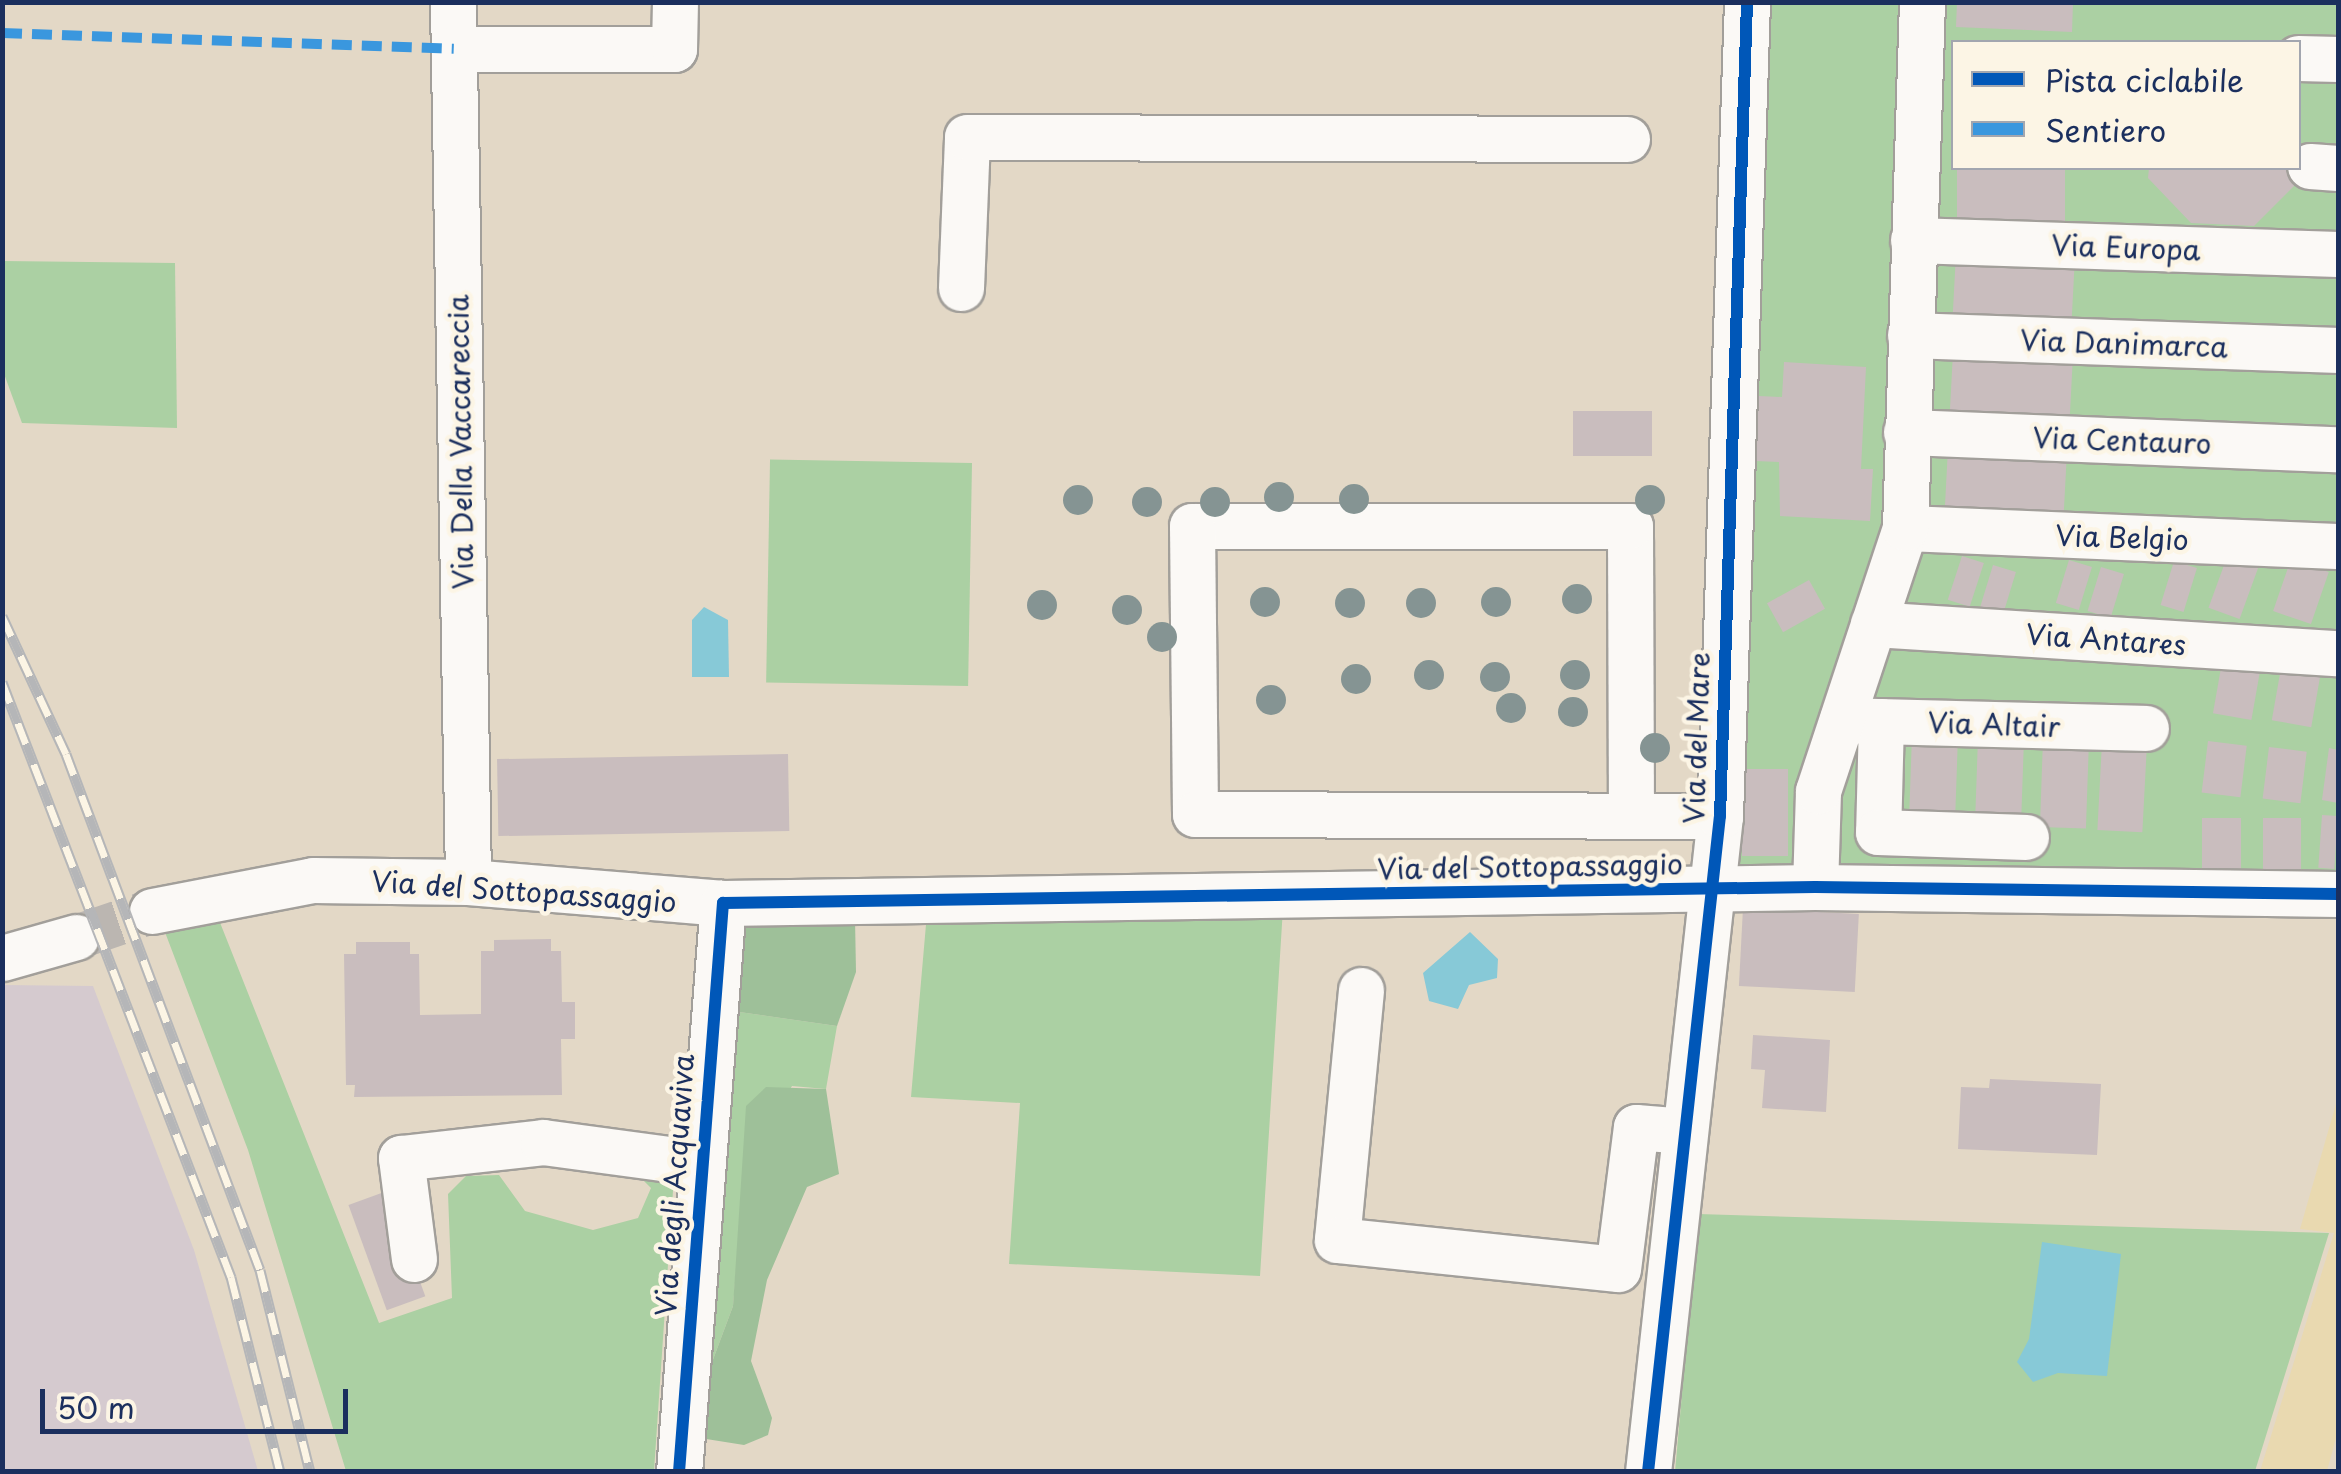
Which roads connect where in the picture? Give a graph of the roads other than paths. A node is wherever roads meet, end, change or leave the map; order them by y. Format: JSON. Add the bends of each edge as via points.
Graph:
{"nodes":[{"id":1,"x":454,"y":2,"type":"edge"},
{"id":2,"x":675,"y":2,"type":"edge"},
{"id":3,"x":1747,"y":2,"type":"edge"},
{"id":4,"x":1933,"y":29,"type":"edge"},
{"id":5,"x":454,"y":49,"type":"junction"},
{"id":6,"x":2301,"y":58,"type":"edge"},
{"id":7,"x":2338,"y":60,"type":"edge"},
{"id":8,"x":1627,"y":138,"type":"dead end"},
{"id":9,"x":1936,"y":138,"type":"edge"},
{"id":10,"x":1913,"y":240,"type":"junction"},
{"id":11,"x":2338,"y":254,"type":"edge"},
{"id":12,"x":961,"y":288,"type":"dead end"},
{"id":13,"x":1910,"y":335,"type":"junction"},
{"id":14,"x":2338,"y":350,"type":"edge"},
{"id":15,"x":1906,"y":432,"type":"junction"},
{"id":16,"x":2338,"y":449,"type":"edge"},
{"id":17,"x":1905,"y":528,"type":"junction"},
{"id":18,"x":2338,"y":546,"type":"edge"},
{"id":19,"x":1873,"y":624,"type":"junction"},
{"id":20,"x":2338,"y":653,"type":"edge"},
{"id":21,"x":1862,"y":720,"type":"junction"},
{"id":22,"x":2146,"y":728,"type":"dead end"},
{"id":23,"x":1631,"y":815,"type":"junction"},
{"id":24,"x":1720,"y":816,"type":"junction"},
{"id":25,"x":2026,"y":838,"type":"dead end"},
{"id":26,"x":468,"y":882,"type":"junction"},
{"id":27,"x":1816,"y":887,"type":"junction"},
{"id":28,"x":1714,"y":888,"type":"junction"},
{"id":29,"x":2338,"y":894,"type":"edge"},
{"id":30,"x":723,"y":903,"type":"junction"},
{"id":31,"x":152,"y":910,"type":"tunnel mouth"},
{"id":32,"x":76,"y":936,"type":"tunnel mouth"},
{"id":33,"x":2,"y":958,"type":"edge"},
{"id":34,"x":1360,"y":990,"type":"dead end"},
{"id":35,"x":1685,"y":1131,"type":"junction"},
{"id":36,"x":699,"y":1162,"type":"junction"},
{"id":37,"x":414,"y":1260,"type":"dead end"},
{"id":38,"x":680,"y":1472,"type":"edge"},
{"id":39,"x":1648,"y":1472,"type":"edge"}],
"edges":[{"from":1,"to":5,"type":"street","name":"Via Della Vaccareccia"},
{"from":2,"to":5,"type":"street","via":[[674,49]]},
{"from":3,"to":24,"type":"street","name":"Via del Mare"},
{"from":4,"to":9,"type":"street"},
{"from":5,"to":26,"type":"street","name":"Via Della Vaccareccia"},
{"from":6,"to":7,"type":"street"},
{"from":8,"to":12,"type":"street","via":[[966,137]]},
{"from":9,"to":10,"type":"street"},
{"from":10,"to":11,"type":"street","name":"Via Europa"},
{"from":10,"to":13,"type":"street"},
{"from":13,"to":14,"type":"street","name":"Via Danimarca"},
{"from":13,"to":15,"type":"street"},
{"from":15,"to":16,"type":"street","name":"Via Centauro"},
{"from":15,"to":17,"type":"street"},
{"from":17,"to":18,"type":"street","name":"Via Belgio"},
{"from":17,"to":19,"type":"street"},
{"from":19,"to":20,"type":"street","name":"Via Antares"},
{"from":19,"to":21,"type":"street"},
{"from":21,"to":22,"type":"street","name":"Via Altair"},
{"from":21,"to":25,"type":"street","via":[[1878,832]]},
{"from":21,"to":27,"type":"street","via":[[1818,792]]},
{"from":23,"to":23,"type":"street","via":[[1195,814],[1192,526],[1630,526]]},
{"from":23,"to":24,"type":"street"},
{"from":24,"to":28,"type":"street","name":"Via del Mare"},
{"from":26,"to":30,"type":"street","name":"Via del Sottopassaggio"},
{"from":26,"to":31,"type":"street","name":"Via del Sottopassaggio","via":[[314,880]]},
{"from":27,"to":28,"type":"street","name":"Via del Sottopassaggio"},
{"from":27,"to":29,"type":"street","name":"Via del Sottopassaggio"},
{"from":28,"to":30,"type":"street","name":"Via del Sottopassaggio"},
{"from":28,"to":35,"type":"street","name":"Via del Mare"},
{"from":30,"to":36,"type":"street","name":"Via degli Acquaviva"},
{"from":32,"to":33,"type":"street"},
{"from":34,"to":35,"type":"street","via":[[1337,1240],[1618,1269],[1636,1127]]},
{"from":35,"to":39,"type":"street","name":"Via del Mare"},
{"from":36,"to":37,"type":"street","via":[[543,1142],[400,1158]]},
{"from":36,"to":38,"type":"street","name":"Via degli Acquaviva"}]}
